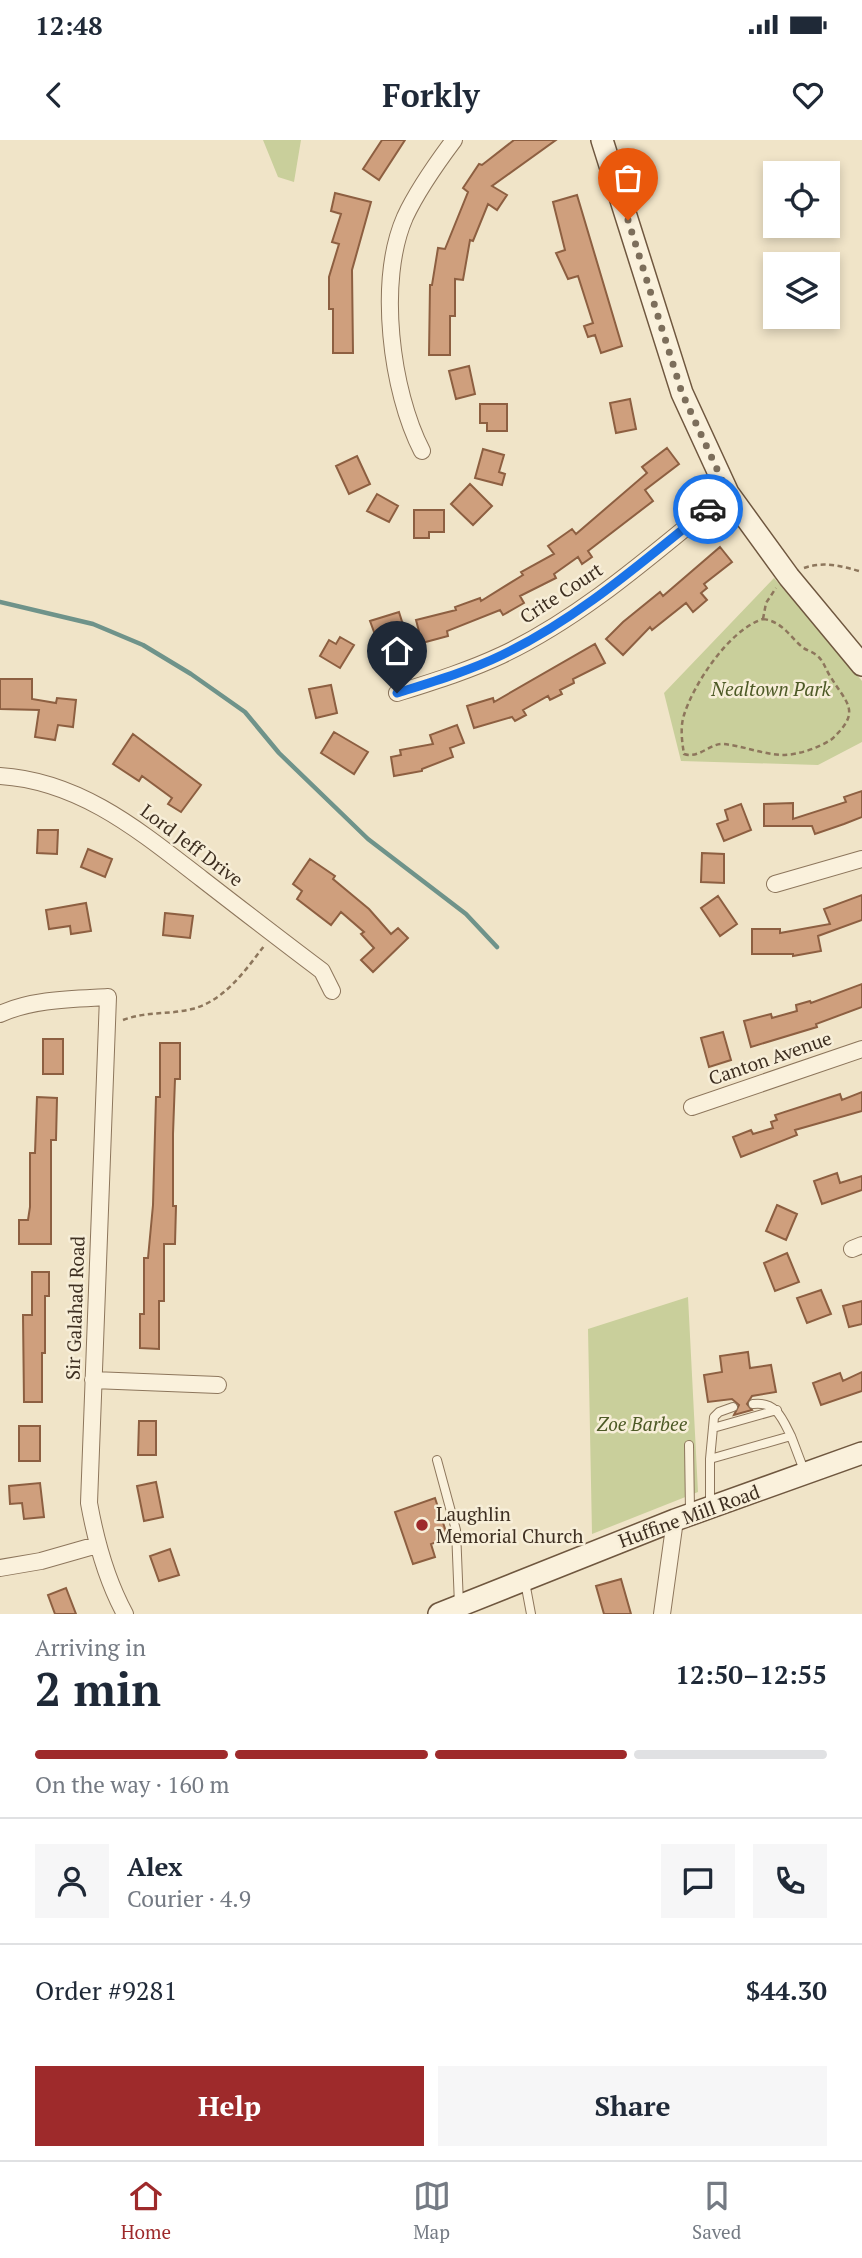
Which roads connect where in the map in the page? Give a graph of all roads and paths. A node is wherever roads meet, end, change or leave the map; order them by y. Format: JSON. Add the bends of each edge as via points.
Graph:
{"nodes":[{"id":1,"x":453,"y":140,"type":"edge"},
{"id":2,"x":602,"y":140,"type":"edge"},
{"id":3,"x":422,"y":451,"type":"dead end"},
{"id":4,"x":728,"y":493,"type":"junction"},
{"id":5,"x":747,"y":626,"type":"joint"},
{"id":6,"x":862,"y":665,"type":"edge"},
{"id":7,"x":397,"y":693,"type":"dead end"},
{"id":8,"x":0,"y":776,"type":"edge"},
{"id":9,"x":862,"y":859,"type":"edge"},
{"id":10,"x":775,"y":884,"type":"dead end"},
{"id":11,"x":274,"y":934,"type":"junction"},
{"id":12,"x":332,"y":991,"type":"dead end"},
{"id":13,"x":0,"y":1014,"type":"edge"},
{"id":14,"x":107,"y":1027,"type":"junction"},
{"id":15,"x":862,"y":1049,"type":"edge"},
{"id":16,"x":692,"y":1107,"type":"dead end"},
{"id":17,"x":93,"y":1380,"type":"junction"},
{"id":18,"x":218,"y":1385,"type":"dead end"},
{"id":19,"x":753,"y":1404,"type":"dead end"},
{"id":20,"x":733,"y":1407,"type":"dead end"},
{"id":21,"x":777,"y":1410,"type":"junction"},
{"id":22,"x":713,"y":1428,"type":"junction"},
{"id":23,"x":791,"y":1436,"type":"junction"},
{"id":24,"x":689,"y":1445,"type":"dead end"},
{"id":25,"x":862,"y":1453,"type":"edge"},
{"id":26,"x":710,"y":1459,"type":"junction"},
{"id":27,"x":437,"y":1460,"type":"dead end"},
{"id":28,"x":805,"y":1473,"type":"junction"},
{"id":29,"x":692,"y":1514,"type":"junction"},
{"id":30,"x":97,"y":1545,"type":"junction"},
{"id":31,"x":0,"y":1568,"type":"edge"},
{"id":32,"x":525,"y":1579,"type":"junction"},
{"id":33,"x":459,"y":1605,"type":"junction"},
{"id":34,"x":125,"y":1614,"type":"edge"},
{"id":35,"x":439,"y":1614,"type":"edge"},
{"id":36,"x":531,"y":1614,"type":"edge"},
{"id":37,"x":662,"y":1614,"type":"edge"}],
"edges":[{"from":1,"to":3,"type":"street","via":[[405,219],[390,303],[396,379],[409,426]]},
{"from":2,"to":4,"type":"street","via":[[682,393]]},
{"from":4,"to":6,"type":"street","via":[[789,578]]},
{"from":4,"to":7,"type":"street","name":"Crite Court","via":[[560,623],[502,655]]},
{"from":5,"to":5,"type":"path","via":[[703,675],[683,716],[684,754],[699,755],[719,744],[796,754],[830,741],[854,715],[850,698],[823,662],[782,626],[764,619]]},
{"from":8,"to":11,"type":"street","name":"Lord Jeff Drive","via":[[38,780],[125,820]]},
{"from":9,"to":10,"type":"street"},
{"from":11,"to":12,"type":"street","name":"Lord Jeff Drive","via":[[322,971]]},
{"from":11,"to":14,"type":"path","via":[[216,1000],[192,1009],[136,1015]]},
{"from":13,"to":14,"type":"street","name":"Sir Galahad Road","via":[[55,1000],[108,997]]},
{"from":14,"to":17,"type":"street","name":"Sir Galahad Road"},
{"from":15,"to":16,"type":"street","name":"Canton Avenue"},
{"from":17,"to":18,"type":"street"},
{"from":17,"to":30,"type":"street","name":"Sir Galahad Road","via":[[89,1503]]},
{"from":19,"to":21,"type":"lane","via":[[764,1403]]},
{"from":20,"to":22,"type":"lane","via":[[714,1417]]},
{"from":21,"to":22,"type":"lane"},
{"from":21,"to":23,"type":"lane"},
{"from":22,"to":26,"type":"lane"},
{"from":23,"to":26,"type":"lane"},
{"from":23,"to":28,"type":"lane"},
{"from":24,"to":29,"type":"lane"},
{"from":25,"to":28,"type":"street","name":"Huffine Mill Road"},
{"from":26,"to":29,"type":"lane"},
{"from":27,"to":33,"type":"lane","via":[[456,1530]]},
{"from":28,"to":29,"type":"street","name":"Huffine Mill Road"},
{"from":29,"to":32,"type":"street","name":"Huffine Mill Road"},
{"from":29,"to":37,"type":"street"},
{"from":30,"to":31,"type":"street"},
{"from":30,"to":34,"type":"street","name":"Sir Galahad Road"},
{"from":32,"to":33,"type":"street","name":"Huffine Mill Road"},
{"from":32,"to":36,"type":"lane"},
{"from":33,"to":35,"type":"street","name":"Huffine Mill Road"}]}
